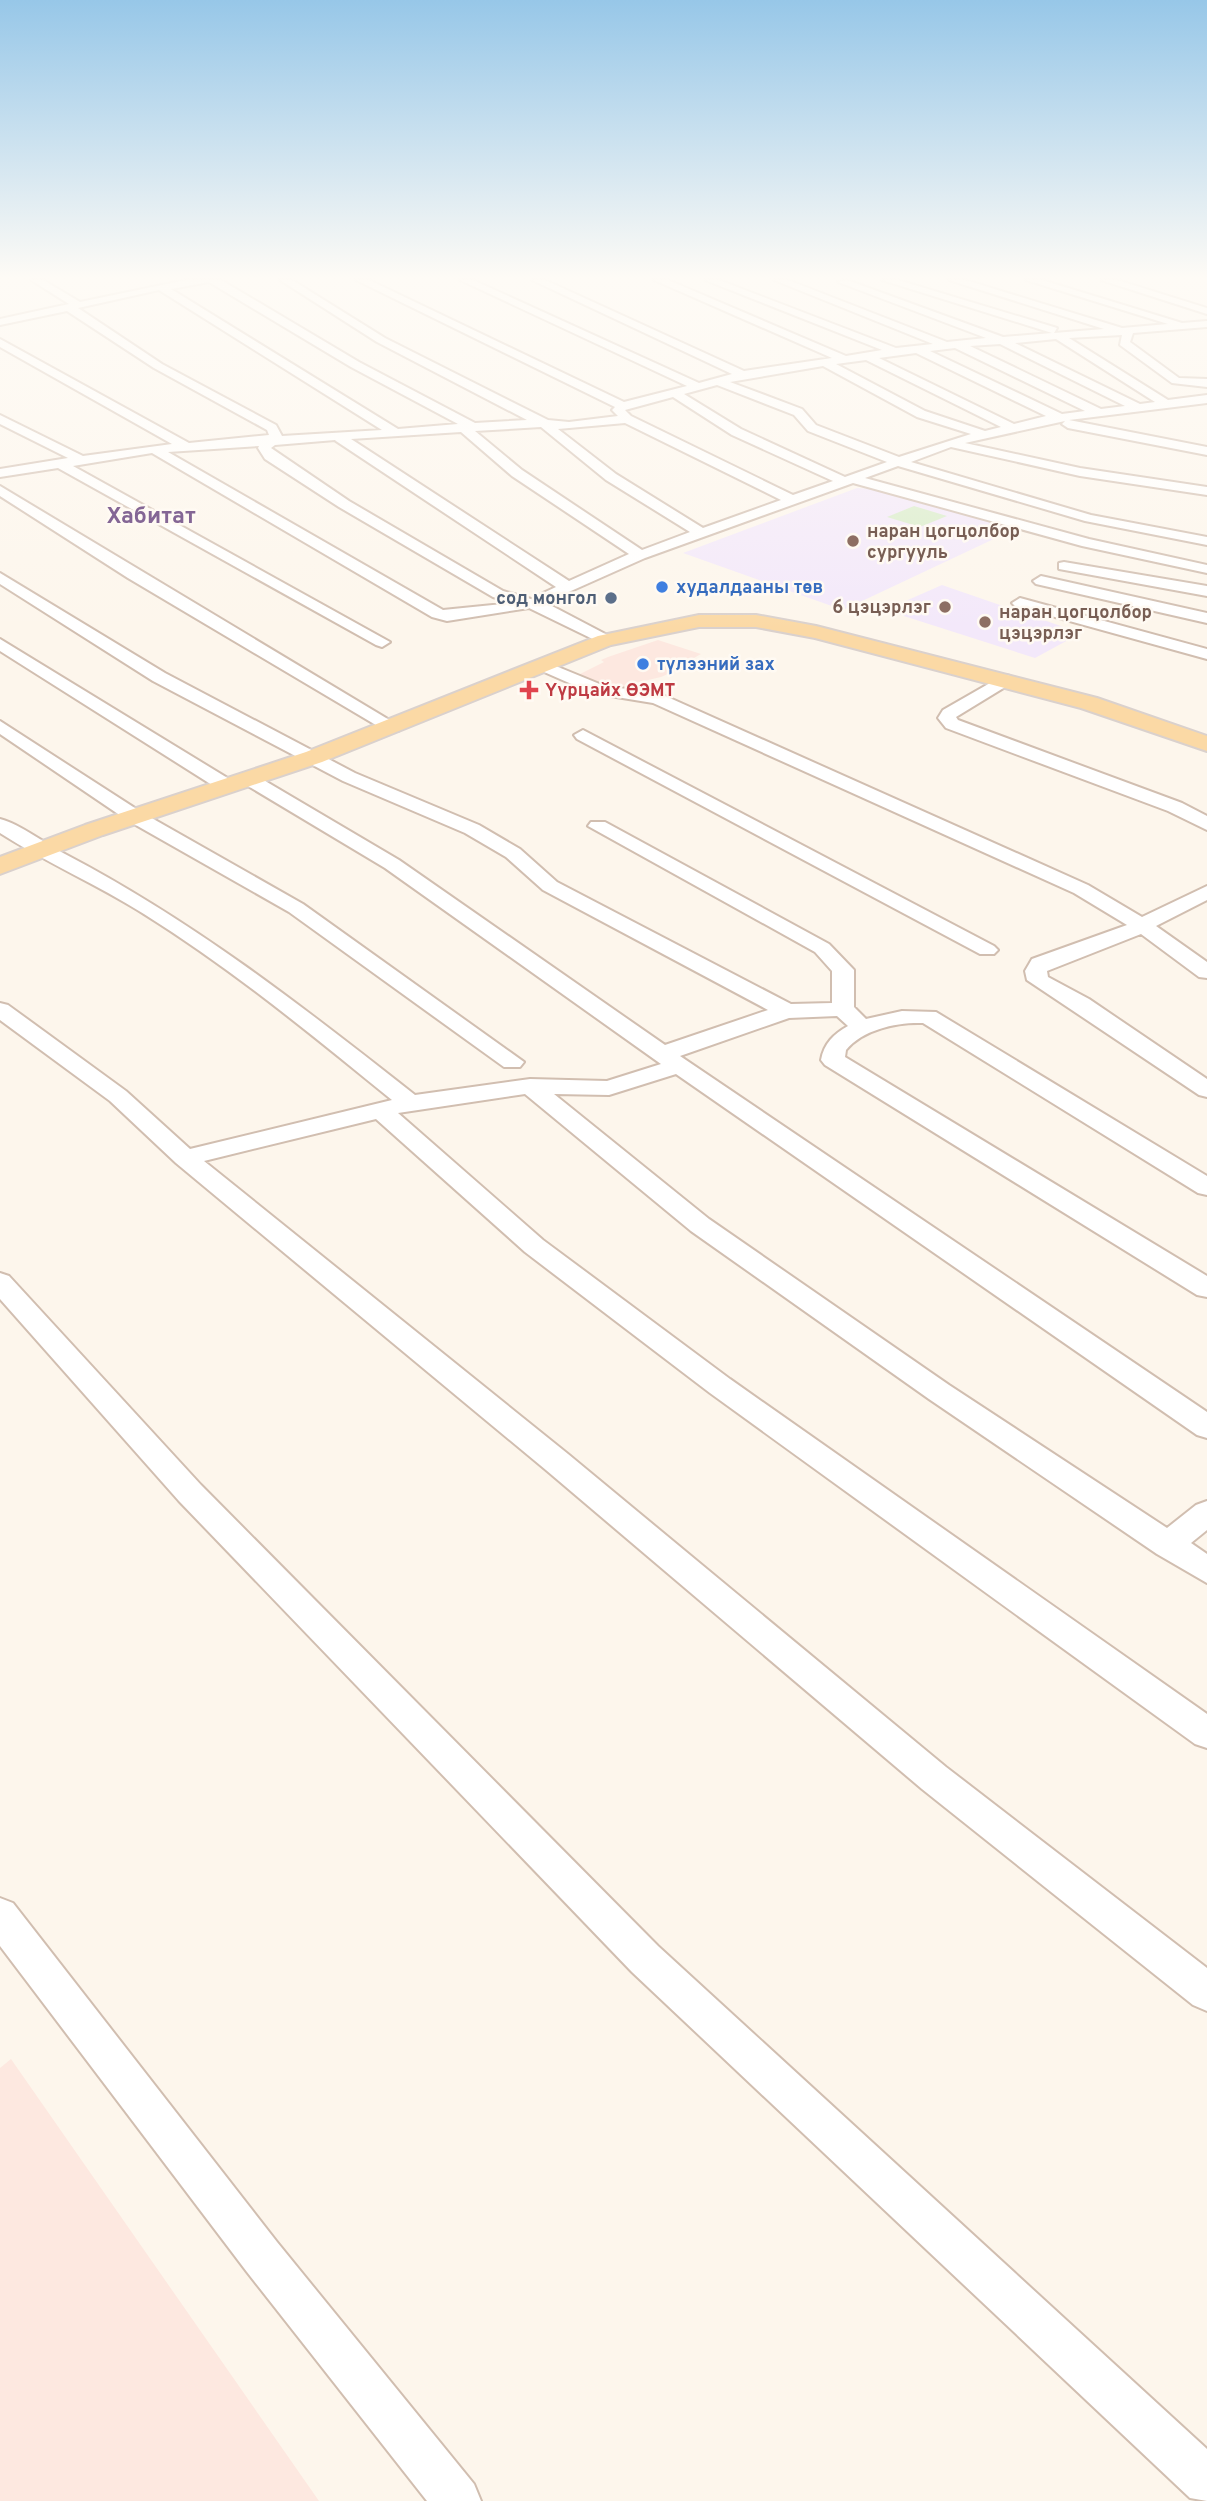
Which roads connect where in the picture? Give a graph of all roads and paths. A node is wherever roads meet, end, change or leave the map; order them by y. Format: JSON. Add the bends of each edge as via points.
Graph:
{"nodes":[{"id":1,"x":97,"y":397,"type":"edge"},
{"id":2,"x":214,"y":397,"type":"edge"},
{"id":3,"x":340,"y":397,"type":"edge"},
{"id":4,"x":412,"y":397,"type":"edge"},
{"id":5,"x":491,"y":397,"type":"edge"},
{"id":6,"x":593,"y":397,"type":"edge"},
{"id":7,"x":666,"y":397,"type":"edge"},
{"id":8,"x":680,"y":397,"type":"edge"},
{"id":9,"x":758,"y":397,"type":"edge"},
{"id":10,"x":888,"y":397,"type":"edge"},
{"id":11,"x":950,"y":397,"type":"edge"},
{"id":12,"x":1016,"y":397,"type":"edge"},
{"id":13,"x":1064,"y":397,"type":"edge"},
{"id":14,"x":1115,"y":397,"type":"edge"},
{"id":15,"x":1152,"y":397,"type":"edge"},
{"id":16,"x":1207,"y":399,"type":"edge"},
{"id":17,"x":1166,"y":404,"type":"junction"},
{"id":18,"x":1138,"y":408,"type":"junction"},
{"id":19,"x":625,"y":413,"type":"junction"},
{"id":20,"x":1099,"y":413,"type":"junction"},
{"id":21,"x":1191,"y":414,"type":"dead end"},
{"id":22,"x":1060,"y":418,"type":"junction"},
{"id":23,"x":0,"y":419,"type":"edge"},
{"id":24,"x":1044,"y":420,"type":"junction"},
{"id":25,"x":542,"y":423,"type":"junction"},
{"id":26,"x":1011,"y":427,"type":"junction"},
{"id":27,"x":470,"y":428,"type":"junction"},
{"id":28,"x":398,"y":434,"type":"junction"},
{"id":29,"x":982,"y":435,"type":"junction"},
{"id":30,"x":340,"y":438,"type":"junction"},
{"id":31,"x":268,"y":442,"type":"junction"},
{"id":32,"x":951,"y":443,"type":"junction"},
{"id":33,"x":185,"y":446,"type":"junction"},
{"id":34,"x":154,"y":449,"type":"junction"},
{"id":35,"x":1207,"y":451,"type":"edge"},
{"id":36,"x":81,"y":460,"type":"junction"},
{"id":37,"x":899,"y":462,"type":"junction"},
{"id":38,"x":60,"y":463,"type":"junction"},
{"id":39,"x":0,"y":473,"type":"edge"},
{"id":40,"x":849,"y":480,"type":"junction"},
{"id":41,"x":0,"y":490,"type":"edge"},
{"id":42,"x":1207,"y":491,"type":"edge"},
{"id":43,"x":794,"y":501,"type":"junction"},
{"id":44,"x":702,"y":533,"type":"junction"},
{"id":45,"x":1207,"y":541,"type":"edge"},
{"id":46,"x":1087,"y":543,"type":"junction"},
{"id":47,"x":640,"y":555,"type":"junction"},
{"id":48,"x":1064,"y":566,"type":"junction"},
{"id":49,"x":1207,"y":569,"type":"edge"},
{"id":50,"x":0,"y":577,"type":"edge"},
{"id":51,"x":566,"y":587,"type":"junction"},
{"id":52,"x":1207,"y":591,"type":"edge"},
{"id":53,"x":1020,"y":603,"type":"dead end"},
{"id":54,"x":544,"y":608,"type":"junction"},
{"id":55,"x":1207,"y":618,"type":"edge"},
{"id":56,"x":605,"y":639,"type":"junction"},
{"id":57,"x":382,"y":642,"type":"dead end"},
{"id":58,"x":0,"y":645,"type":"edge"},
{"id":59,"x":1207,"y":654,"type":"edge"},
{"id":60,"x":541,"y":665,"type":"junction"},
{"id":61,"x":1004,"y":680,"type":"junction"},
{"id":62,"x":0,"y":726,"type":"edge"},
{"id":63,"x":391,"y":727,"type":"junction"},
{"id":64,"x":583,"y":735,"type":"dead end"},
{"id":65,"x":1207,"y":744,"type":"edge"},
{"id":66,"x":314,"y":757,"type":"junction"},
{"id":67,"x":238,"y":783,"type":"junction"},
{"id":68,"x":134,"y":816,"type":"junction"},
{"id":69,"x":1207,"y":824,"type":"edge"},
{"id":70,"x":0,"y":825,"type":"edge"},
{"id":71,"x":598,"y":827,"type":"dead end"},
{"id":72,"x":39,"y":851,"type":"junction"},
{"id":73,"x":0,"y":866,"type":"edge"},
{"id":74,"x":1207,"y":892,"type":"edge"},
{"id":75,"x":1143,"y":926,"type":"junction"},
{"id":76,"x":988,"y":950,"type":"dead end"},
{"id":77,"x":1207,"y":972,"type":"edge"},
{"id":78,"x":843,"y":1009,"type":"junction"},
{"id":79,"x":0,"y":1010,"type":"edge"},
{"id":80,"x":787,"y":1011,"type":"junction"},
{"id":81,"x":861,"y":1027,"type":"junction"},
{"id":82,"x":670,"y":1060,"type":"junction"},
{"id":83,"x":512,"y":1062,"type":"dead end"},
{"id":84,"x":530,"y":1086,"type":"junction"},
{"id":85,"x":1207,"y":1090,"type":"edge"},
{"id":86,"x":410,"y":1103,"type":"junction"},
{"id":87,"x":380,"y":1110,"type":"junction"},
{"id":88,"x":185,"y":1158,"type":"junction"},
{"id":89,"x":1207,"y":1187,"type":"edge"},
{"id":90,"x":0,"y":1282,"type":"edge"},
{"id":91,"x":1207,"y":1288,"type":"edge"},
{"id":92,"x":1207,"y":1427,"type":"edge"},
{"id":93,"x":1207,"y":1513,"type":"edge"},
{"id":94,"x":1168,"y":1545,"type":"junction"},
{"id":95,"x":1207,"y":1570,"type":"edge"},
{"id":96,"x":1207,"y":1733,"type":"edge"},
{"id":97,"x":0,"y":1916,"type":"edge"},
{"id":98,"x":1207,"y":1992,"type":"edge"},
{"id":99,"x":1207,"y":2481,"type":"edge"},
{"id":100,"x":457,"y":2501,"type":"edge"}],
"edges":[{"from":1,"to":33,"type":"street"},
{"from":2,"to":31,"type":"street","via":[[272,428],[276,436]]},
{"from":3,"to":28,"type":"street"},
{"from":4,"to":27,"type":"street"},
{"from":5,"to":25,"type":"street"},
{"from":6,"to":19,"type":"street"},
{"from":7,"to":19,"type":"street"},
{"from":8,"to":40,"type":"street","via":[[735,434]]},
{"from":9,"to":37,"type":"street","via":[[798,412],[812,428]]},
{"from":10,"to":29,"type":"street","via":[[921,414]]},
{"from":11,"to":26,"type":"street"},
{"from":12,"to":22,"type":"street"},
{"from":13,"to":20,"type":"street"},
{"from":14,"to":18,"type":"street"},
{"from":15,"to":17,"type":"street"},
{"from":16,"to":17,"type":"street"},
{"from":17,"to":18,"type":"street"},
{"from":17,"to":21,"type":"street"},
{"from":18,"to":20,"type":"street"},
{"from":19,"to":25,"type":"street","via":[[569,425]]},
{"from":19,"to":43,"type":"street"},
{"from":20,"to":22,"type":"street"},
{"from":22,"to":24,"type":"street"},
{"from":23,"to":36,"type":"street"},
{"from":24,"to":26,"type":"street"},
{"from":24,"to":35,"type":"street"},
{"from":25,"to":27,"type":"street"},
{"from":25,"to":44,"type":"street","via":[[611,477]]},
{"from":26,"to":29,"type":"street"},
{"from":27,"to":28,"type":"street"},
{"from":27,"to":47,"type":"street","via":[[517,473]]},
{"from":28,"to":30,"type":"street"},
{"from":29,"to":32,"type":"street"},
{"from":30,"to":31,"type":"street"},
{"from":30,"to":51,"type":"street"},
{"from":31,"to":33,"type":"street"},
{"from":31,"to":54,"type":"street","via":[[264,448],[270,456],[344,504],[498,594]]},
{"from":32,"to":37,"type":"street"},
{"from":32,"to":42,"type":"street","via":[[1080,472]]},
{"from":33,"to":34,"type":"street"},
{"from":34,"to":36,"type":"street"},
{"from":34,"to":54,"type":"street","via":[[438,614],[512,606]]},
{"from":36,"to":38,"type":"street"},
{"from":37,"to":40,"type":"street"},
{"from":37,"to":45,"type":"street","via":[[1057,512]]},
{"from":38,"to":39,"type":"street"},
{"from":38,"to":57,"type":"street"},
{"from":40,"to":43,"type":"street"},
{"from":40,"to":46,"type":"street"},
{"from":41,"to":63,"type":"street","via":[[133,575]]},
{"from":43,"to":44,"type":"street"},
{"from":44,"to":47,"type":"street"},
{"from":46,"to":48,"type":"street"},
{"from":46,"to":49,"type":"street"},
{"from":47,"to":51,"type":"street"},
{"from":48,"to":52,"type":"street"},
{"from":48,"to":55,"type":"street","via":[[1034,583]]},
{"from":50,"to":66,"type":"street","via":[[159,677]]},
{"from":51,"to":54,"type":"street","via":[[545,597]]},
{"from":53,"to":59,"type":"street"},
{"from":54,"to":56,"type":"street"},
{"from":56,"to":60,"type":"main road"},
{"from":56,"to":61,"type":"main road","via":[[699,621],[756,621]]},
{"from":58,"to":67,"type":"street"},
{"from":60,"to":63,"type":"main road"},
{"from":60,"to":75,"type":"street","via":[[598,689],[657,699],[1082,889]]},
{"from":61,"to":65,"type":"main road","via":[[1089,703]]},
{"from":61,"to":69,"type":"street","via":[[947,718],[1175,807]]},
{"from":62,"to":68,"type":"street"},
{"from":63,"to":66,"type":"main road"},
{"from":64,"to":76,"type":"street"},
{"from":66,"to":67,"type":"main road"},
{"from":66,"to":80,"type":"street","via":[[349,777],[472,829],[513,853],[550,886]]},
{"from":67,"to":68,"type":"main road"},
{"from":67,"to":82,"type":"street","via":[[392,864]]},
{"from":68,"to":72,"type":"main road"},
{"from":68,"to":83,"type":"street","via":[[296,908]]},
{"from":70,"to":72,"type":"street"},
{"from":71,"to":78,"type":"street","via":[[822,948],[843,970]]},
{"from":72,"to":73,"type":"main road"},
{"from":72,"to":86,"type":"street","via":[[151,909],[287,1004]]},
{"from":74,"to":75,"type":"street"},
{"from":75,"to":77,"type":"street"},
{"from":75,"to":85,"type":"street","via":[[1040,964],[1038,980]]},
{"from":78,"to":80,"type":"street"},
{"from":78,"to":81,"type":"street"},
{"from":79,"to":88,"type":"street","via":[[118,1097]]},
{"from":80,"to":82,"type":"street"},
{"from":81,"to":89,"type":"street","via":[[906,1016],[928,1017]]},
{"from":81,"to":91,"type":"street","via":[[835,1046],[833,1060]]},
{"from":82,"to":84,"type":"street","via":[[608,1088]]},
{"from":82,"to":92,"type":"street"},
{"from":84,"to":86,"type":"street"},
{"from":84,"to":94,"type":"street","via":[[700,1225]]},
{"from":86,"to":87,"type":"street"},
{"from":87,"to":88,"type":"street"},
{"from":87,"to":96,"type":"street","via":[[555,1262],[720,1386]]},
{"from":88,"to":98,"type":"street","via":[[934,1778]]},
{"from":90,"to":99,"type":"street","via":[[190,1493],[646,1959]]},
{"from":93,"to":94,"type":"street"},
{"from":94,"to":95,"type":"street"},
{"from":97,"to":100,"type":"street"}]}
